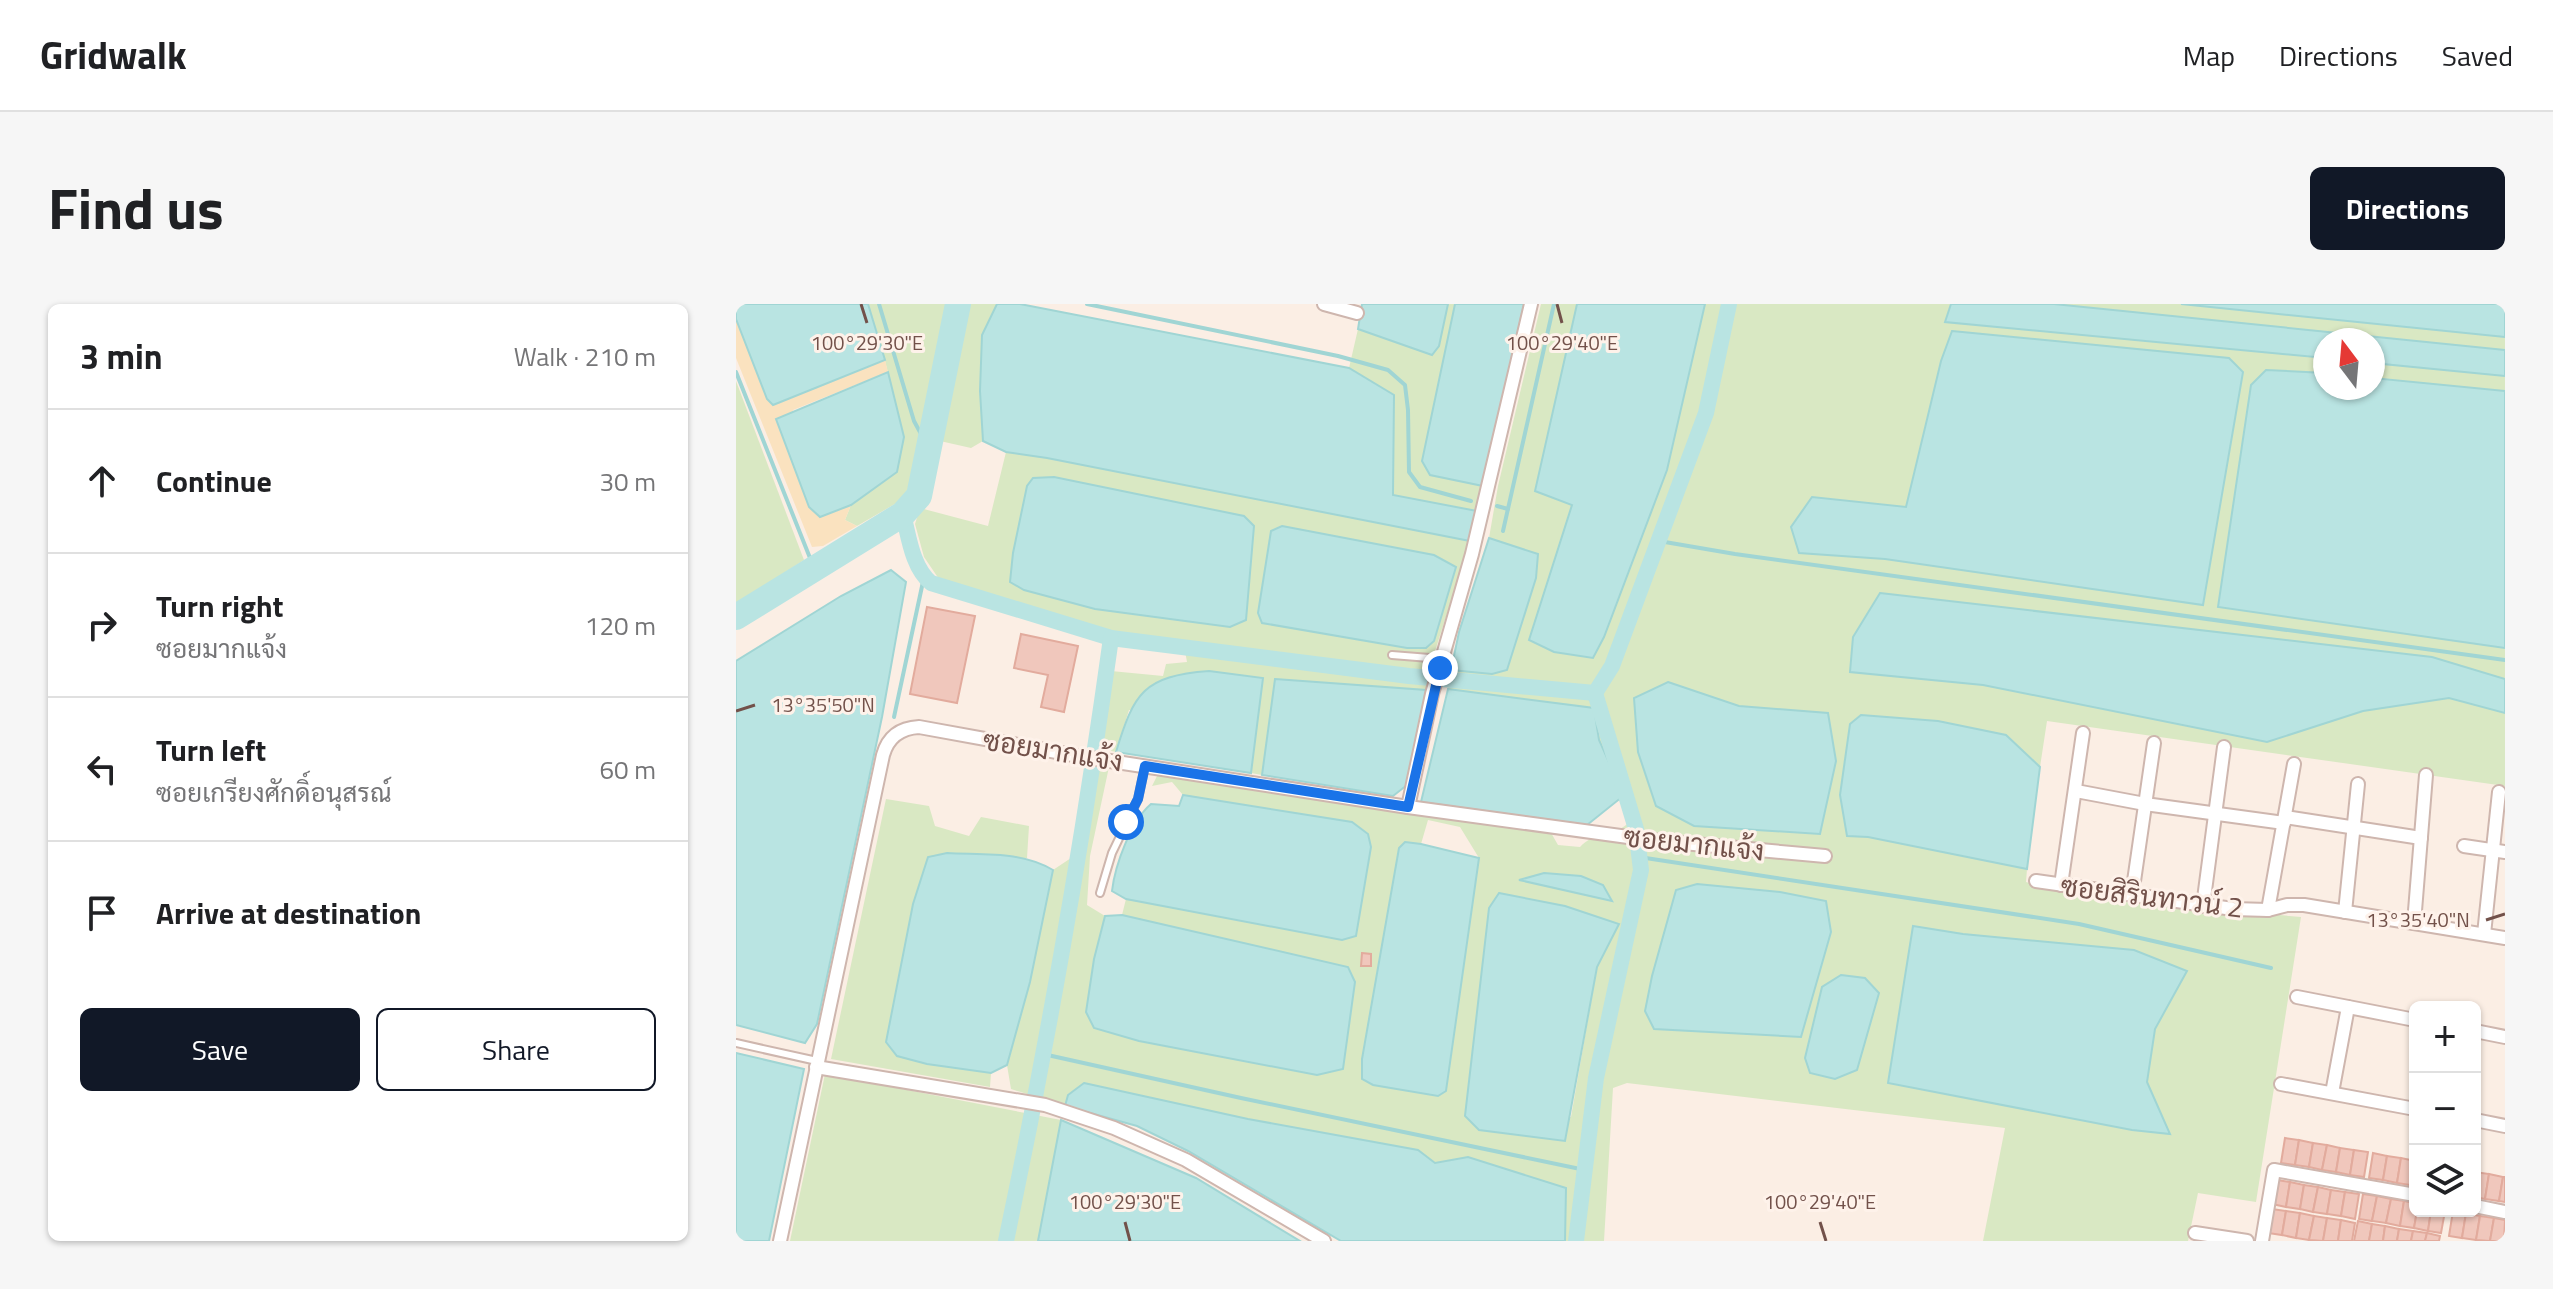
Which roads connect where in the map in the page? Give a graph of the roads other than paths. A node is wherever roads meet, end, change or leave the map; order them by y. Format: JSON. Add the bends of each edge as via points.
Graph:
{"nodes":[{"id":1,"x":1324,"y":304,"type":"edge"},
{"id":2,"x":1531,"y":304,"type":"edge"},
{"id":3,"x":1357,"y":313,"type":"dead end"},
{"id":4,"x":1392,"y":655,"type":"dead end"},
{"id":5,"x":1441,"y":664,"type":"junction"},
{"id":6,"x":2083,"y":733,"type":"dead end"},
{"id":7,"x":2154,"y":743,"type":"dead end"},
{"id":8,"x":2224,"y":747,"type":"dead end"},
{"id":9,"x":2294,"y":764,"type":"dead end"},
{"id":10,"x":1145,"y":766,"type":"junction"},
{"id":11,"x":2426,"y":775,"type":"dead end"},
{"id":12,"x":2358,"y":784,"type":"dead end"},
{"id":13,"x":2076,"y":791,"type":"junction"},
{"id":14,"x":2499,"y":792,"type":"dead end"},
{"id":15,"x":2145,"y":804,"type":"junction"},
{"id":16,"x":1408,"y":807,"type":"junction"},
{"id":17,"x":2215,"y":813,"type":"junction"},
{"id":18,"x":2285,"y":820,"type":"junction"},
{"id":19,"x":2353,"y":829,"type":"junction"},
{"id":20,"x":2421,"y":838,"type":"junction"},
{"id":21,"x":2464,"y":846,"type":"dead end"},
{"id":22,"x":2499,"y":851,"type":"edge"},
{"id":23,"x":1825,"y":856,"type":"dead end"},
{"id":24,"x":2036,"y":881,"type":"dead end"},
{"id":25,"x":2061,"y":885,"type":"junction"},
{"id":26,"x":1100,"y":893,"type":"dead end"},
{"id":27,"x":2132,"y":895,"type":"junction"},
{"id":28,"x":2203,"y":906,"type":"junction"},
{"id":29,"x":2268,"y":910,"type":"junction"},
{"id":30,"x":2345,"y":912,"type":"junction"},
{"id":31,"x":2414,"y":923,"type":"junction"},
{"id":32,"x":2484,"y":934,"type":"junction"},
{"id":33,"x":2505,"y":938,"type":"edge"},
{"id":34,"x":2297,"y":997,"type":"dead end"},
{"id":35,"x":2348,"y":1007,"type":"junction"},
{"id":36,"x":2409,"y":1019,"type":"edge"},
{"id":37,"x":2481,"y":1032,"type":"edge"},
{"id":38,"x":2505,"y":1037,"type":"edge"},
{"id":39,"x":736,"y":1043,"type":"edge"},
{"id":40,"x":816,"y":1064,"type":"junction"},
{"id":41,"x":2281,"y":1084,"type":"dead end"},
{"id":42,"x":2332,"y":1093,"type":"junction"},
{"id":43,"x":2409,"y":1108,"type":"edge"},
{"id":44,"x":2481,"y":1121,"type":"edge"},
{"id":45,"x":2505,"y":1126,"type":"edge"},
{"id":46,"x":2409,"y":1194,"type":"edge"},
{"id":47,"x":2481,"y":1207,"type":"edge"},
{"id":48,"x":2505,"y":1212,"type":"edge"},
{"id":49,"x":2195,"y":1233,"type":"dead end"},
{"id":50,"x":780,"y":1241,"type":"edge"},
{"id":51,"x":1324,"y":1241,"type":"edge"},
{"id":52,"x":2247,"y":1241,"type":"edge"},
{"id":53,"x":2262,"y":1241,"type":"edge"}],
"edges":[{"from":1,"to":3,"type":"street"},
{"from":2,"to":5,"type":"street"},
{"from":4,"to":5,"type":"lane"},
{"from":5,"to":16,"type":"street"},
{"from":6,"to":13,"type":"street"},
{"from":7,"to":15,"type":"street"},
{"from":8,"to":17,"type":"street"},
{"from":9,"to":18,"type":"street"},
{"from":10,"to":16,"type":"street","name":"ซอยมากแจ้ง"},
{"from":10,"to":26,"type":"lane","via":[[1138,799]]},
{"from":10,"to":40,"type":"street","name":"ซอยมากแจ้ง","via":[[919,727],[901,731],[887,742]]},
{"from":11,"to":20,"type":"street"},
{"from":12,"to":19,"type":"street"},
{"from":13,"to":15,"type":"street"},
{"from":13,"to":25,"type":"street"},
{"from":14,"to":22,"type":"street"},
{"from":15,"to":17,"type":"street"},
{"from":15,"to":27,"type":"street"},
{"from":16,"to":23,"type":"street","name":"ซอยมากแจ้ง","via":[[1650,840]]},
{"from":17,"to":18,"type":"street"},
{"from":17,"to":28,"type":"street"},
{"from":18,"to":19,"type":"street"},
{"from":18,"to":29,"type":"street"},
{"from":19,"to":20,"type":"street"},
{"from":19,"to":30,"type":"street"},
{"from":20,"to":31,"type":"street"},
{"from":21,"to":22,"type":"street"},
{"from":22,"to":32,"type":"street"},
{"from":24,"to":25,"type":"street","name":"ซอยสิรินทาวน์ 2"},
{"from":25,"to":27,"type":"street","name":"ซอยสิรินทาวน์ 2"},
{"from":27,"to":28,"type":"street","name":"ซอยสิรินทาวน์ 2"},
{"from":28,"to":29,"type":"street","name":"ซอยสิรินทาวน์ 2"},
{"from":29,"to":30,"type":"street","name":"ซอยสิรินทาวน์ 2","via":[[2304,905]]},
{"from":30,"to":31,"type":"street","name":"ซอยสิรินทาวน์ 2"},
{"from":31,"to":32,"type":"street","name":"ซอยสิรินทาวน์ 2"},
{"from":32,"to":33,"type":"street","name":"ซอยสิรินทาวน์ 2"},
{"from":34,"to":35,"type":"street"},
{"from":35,"to":36,"type":"street"},
{"from":35,"to":42,"type":"street"},
{"from":37,"to":38,"type":"street"},
{"from":39,"to":40,"type":"lane"},
{"from":40,"to":50,"type":"street","name":"ซอยมากแจ้ง"},
{"from":40,"to":51,"type":"street","via":[[1045,1105],[1114,1128],[1186,1160]]},
{"from":41,"to":42,"type":"street"},
{"from":42,"to":43,"type":"street"},
{"from":44,"to":45,"type":"street"},
{"from":46,"to":53,"type":"street","via":[[2274,1170]]},
{"from":47,"to":48,"type":"street"},
{"from":49,"to":52,"type":"street"}]}
